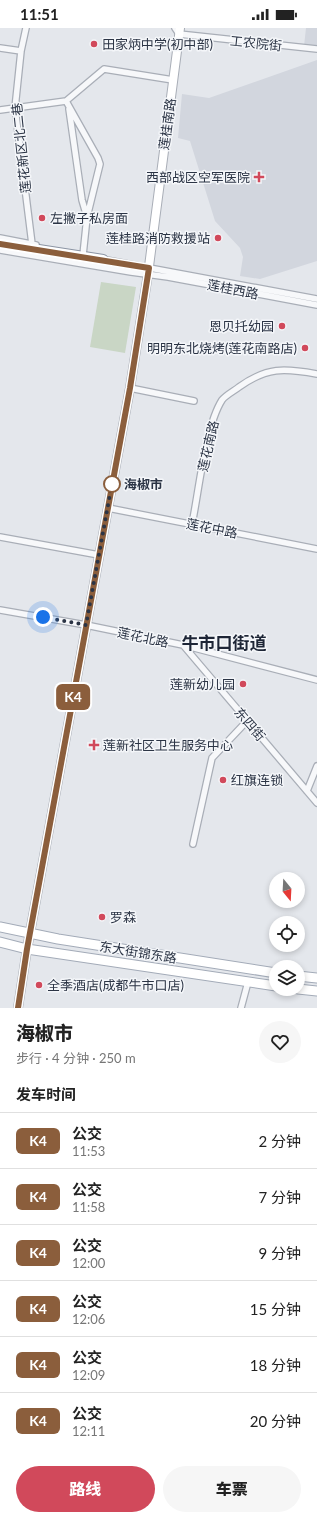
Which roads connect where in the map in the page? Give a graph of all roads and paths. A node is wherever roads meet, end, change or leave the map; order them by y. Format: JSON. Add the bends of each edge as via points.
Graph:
{"nodes":[{"id":1,"x":26,"y":28,"type":"edge"},
{"id":2,"x":178,"y":30,"type":"edge"},
{"id":3,"x":0,"y":48,"type":"edge"},
{"id":4,"x":317,"y":49,"type":"edge"},
{"id":5,"x":21,"y":51,"type":"junction"},
{"id":6,"x":173,"y":80,"type":"junction"},
{"id":7,"x":66,"y":101,"type":"junction"},
{"id":8,"x":69,"y":106,"type":"junction"},
{"id":9,"x":15,"y":108,"type":"junction"},
{"id":10,"x":0,"y":110,"type":"edge"},
{"id":11,"x":87,"y":217,"type":"junction"},
{"id":12,"x":0,"y":238,"type":"edge"},
{"id":13,"x":0,"y":244,"type":"edge"},
{"id":14,"x":32,"y":244,"type":"junction"},
{"id":15,"x":0,"y":250,"type":"edge"},
{"id":16,"x":83,"y":255,"type":"junction"},
{"id":17,"x":103,"y":260,"type":"junction"},
{"id":18,"x":148,"y":271,"type":"junction"},
{"id":19,"x":317,"y":299,"type":"edge"},
{"id":20,"x":317,"y":305,"type":"edge"},
{"id":21,"x":317,"y":374,"type":"edge"},
{"id":22,"x":130,"y":388,"type":"junction"},
{"id":23,"x":194,"y":401,"type":"dead end"},
{"id":24,"x":108,"y":508,"type":"junction"},
{"id":25,"x":192,"y":524,"type":"junction"},
{"id":26,"x":0,"y":537,"type":"edge"},
{"id":27,"x":317,"y":549,"type":"edge"},
{"id":28,"x":99,"y":555,"type":"junction"},
{"id":29,"x":0,"y":610,"type":"edge"},
{"id":30,"x":86,"y":625,"type":"junction"},
{"id":31,"x":183,"y":645,"type":"junction"},
{"id":32,"x":317,"y":680,"type":"edge"},
{"id":33,"x":247,"y":721,"type":"junction"},
{"id":34,"x":317,"y":766,"type":"edge"},
{"id":35,"x":307,"y":791,"type":"junction"},
{"id":36,"x":317,"y":803,"type":"edge"},
{"id":37,"x":193,"y":844,"type":"dead end"},
{"id":38,"x":0,"y":927,"type":"edge"},
{"id":39,"x":30,"y":934,"type":"junction"},
{"id":40,"x":0,"y":942,"type":"edge"},
{"id":41,"x":27,"y":949,"type":"junction"},
{"id":42,"x":269,"y":972,"type":"edge"},
{"id":43,"x":305,"y":977,"type":"edge"},
{"id":44,"x":317,"y":978,"type":"edge"},
{"id":45,"x":248,"y":982,"type":"junction"},
{"id":46,"x":269,"y":985,"type":"edge"},
{"id":47,"x":305,"y":990,"type":"edge"},
{"id":48,"x":317,"y":991,"type":"edge"},
{"id":49,"x":18,"y":1008,"type":"edge"},
{"id":50,"x":242,"y":1008,"type":"edge"}],
"edges":[{"from":1,"to":5,"type":"street","name":"莲花新区北二巷"},
{"from":2,"to":4,"type":"street","name":"工农院街"},
{"from":2,"to":6,"type":"street","name":"莲桂南路"},
{"from":3,"to":5,"type":"street"},
{"from":5,"to":9,"type":"street","name":"莲花新区北二巷"},
{"from":6,"to":7,"type":"street","via":[[104,69]]},
{"from":6,"to":18,"type":"street","name":"莲桂南路"},
{"from":7,"to":8,"type":"street"},
{"from":7,"to":9,"type":"street"},
{"from":8,"to":11,"type":"street","via":[[82,200]]},
{"from":8,"to":11,"type":"street","via":[[100,164]]},
{"from":9,"to":10,"type":"street"},
{"from":9,"to":14,"type":"street","name":"莲花新区北二巷"},
{"from":11,"to":16,"type":"street"},
{"from":12,"to":14,"type":"street"},
{"from":13,"to":17,"type":"highway"},
{"from":14,"to":16,"type":"street"},
{"from":15,"to":18,"type":"street"},
{"from":16,"to":17,"type":"street"},
{"from":17,"to":18,"type":"street"},
{"from":18,"to":19,"type":"street","name":"莲桂西路","via":[[187,274]]},
{"from":18,"to":20,"type":"street","name":"莲桂西路"},
{"from":18,"to":22,"type":"street","name":"莲桂南路"},
{"from":21,"to":25,"type":"street","name":"莲花南路","via":[[293,369],[275,370],[255,376],[223,399],[211,423]]},
{"from":22,"to":23,"type":"street"},
{"from":22,"to":24,"type":"street","name":"莲桂南路"},
{"from":24,"to":25,"type":"street","name":"莲花中路"},
{"from":24,"to":28,"type":"street","name":"莲桂南路"},
{"from":25,"to":27,"type":"street","name":"莲花中路"},
{"from":26,"to":28,"type":"street"},
{"from":28,"to":30,"type":"street","name":"莲桂南路"},
{"from":29,"to":30,"type":"street","name":"莲花北路"},
{"from":30,"to":31,"type":"street","name":"莲花北路"},
{"from":30,"to":39,"type":"street","name":"莲桂南路"},
{"from":31,"to":32,"type":"street","name":"莲花北路"},
{"from":31,"to":33,"type":"street","name":"东四街"},
{"from":33,"to":35,"type":"street","name":"东四街"},
{"from":33,"to":37,"type":"street","via":[[212,758]]},
{"from":34,"to":35,"type":"street"},
{"from":35,"to":36,"type":"street","name":"东四街"},
{"from":38,"to":39,"type":"main road","name":"东大街锦东路"},
{"from":39,"to":41,"type":"street","name":"莲桂南路"},
{"from":39,"to":42,"type":"main road","name":"东大街锦东路"},
{"from":40,"to":41,"type":"main road","name":"东大街锦东路"},
{"from":41,"to":45,"type":"main road","name":"东大街锦东路"},
{"from":41,"to":49,"type":"street","name":"莲桂南路"},
{"from":43,"to":44,"type":"main road"},
{"from":45,"to":46,"type":"main road","name":"东大街锦东路"},
{"from":45,"to":50,"type":"street"},
{"from":47,"to":48,"type":"main road"}]}
